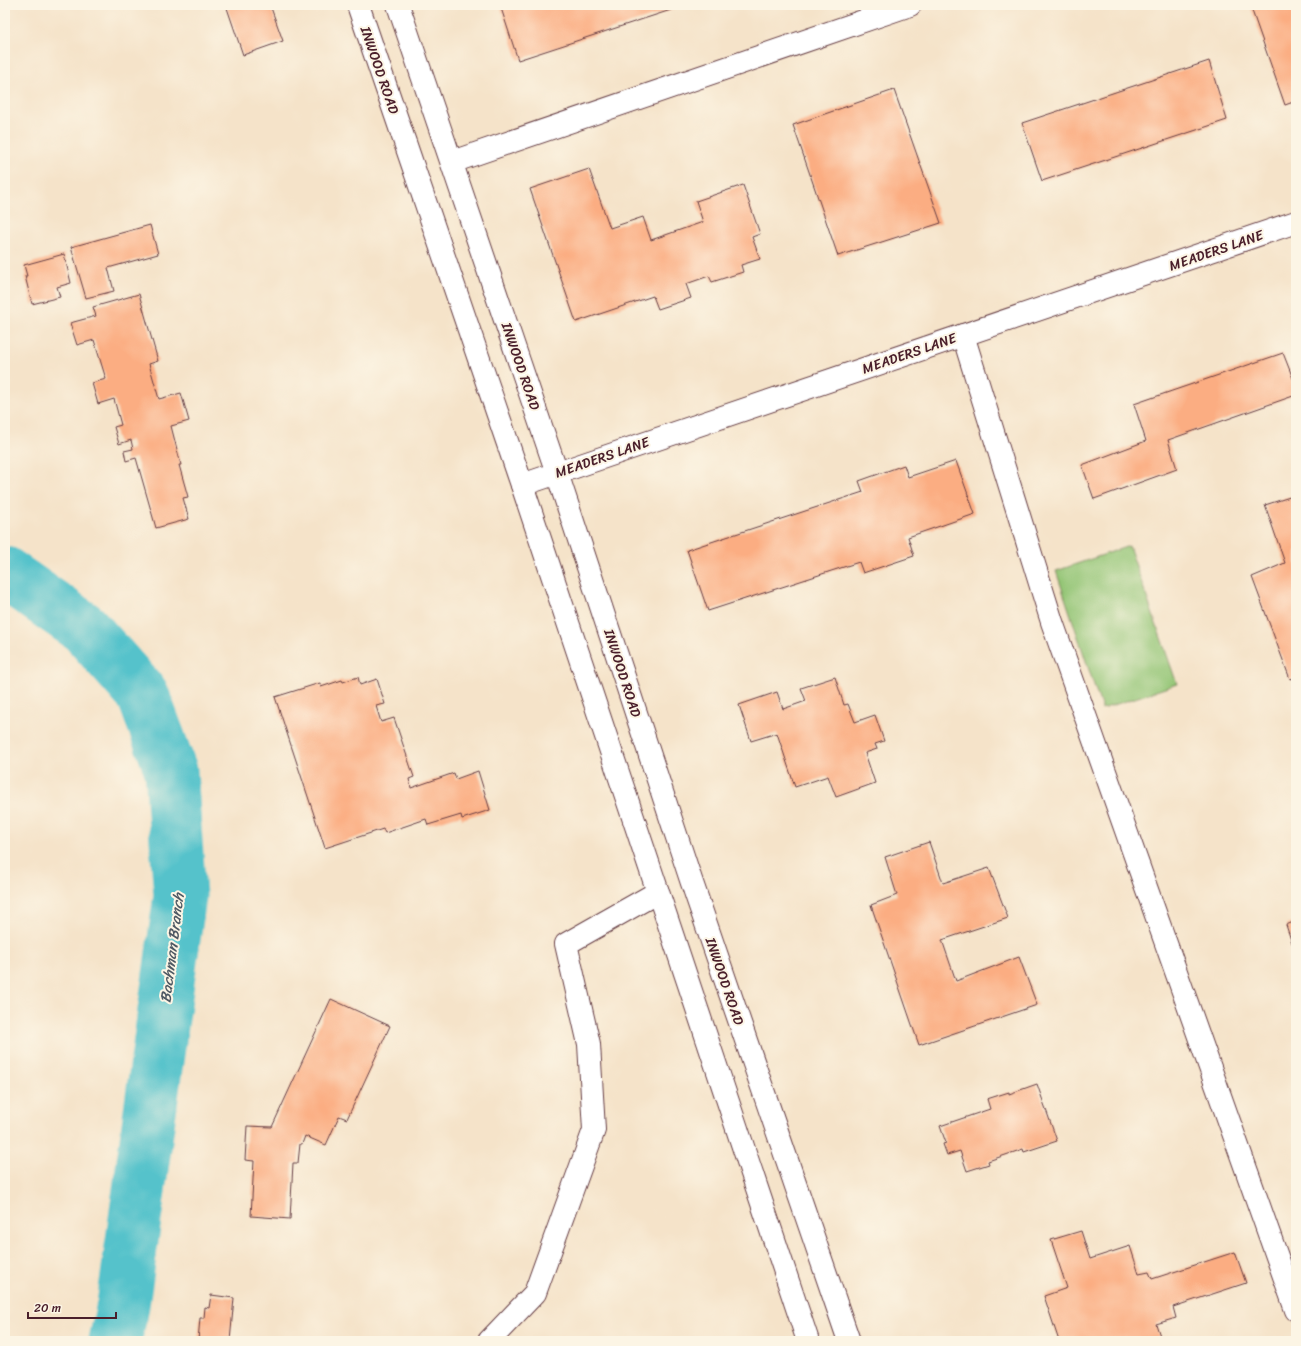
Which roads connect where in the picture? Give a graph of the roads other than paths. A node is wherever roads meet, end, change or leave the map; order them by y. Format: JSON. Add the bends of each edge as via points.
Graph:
{"nodes":[{"id":1,"x":358,"y":5,"type":"edge"},
{"id":2,"x":398,"y":5,"type":"edge"},
{"id":3,"x":910,"y":5,"type":"edge"},
{"id":4,"x":452,"y":162,"type":"junction"},
{"id":5,"x":1296,"y":222,"type":"edge"},
{"id":6,"x":963,"y":335,"type":"junction"},
{"id":7,"x":557,"y":473,"type":"junction"},
{"id":8,"x":522,"y":485,"type":"junction"},
{"id":9,"x":691,"y":880,"type":"junction"},
{"id":10,"x":658,"y":892,"type":"junction"},
{"id":11,"x":1296,"y":1310,"type":"edge"},
{"id":12,"x":489,"y":1341,"type":"edge"},
{"id":13,"x":808,"y":1341,"type":"edge"},
{"id":14,"x":849,"y":1341,"type":"edge"}],
"edges":[{"from":1,"to":8,"type":"main road","name":"INWOOD ROAD"},
{"from":2,"to":4,"type":"main road","name":"INWOOD ROAD"},
{"from":3,"to":4,"type":"main road"},
{"from":4,"to":7,"type":"main road","name":"INWOOD ROAD"},
{"from":5,"to":6,"type":"main road","name":"MEADERS LANE"},
{"from":6,"to":7,"type":"main road","name":"MEADERS LANE"},
{"from":6,"to":11,"type":"main road","via":[[1052,622]]},
{"from":7,"to":8,"type":"main road","name":"MEADERS LANE"},
{"from":7,"to":9,"type":"main road","name":"INWOOD ROAD"},
{"from":8,"to":10,"type":"main road","name":"INWOOD ROAD"},
{"from":9,"to":10,"type":"main road"},
{"from":9,"to":14,"type":"main road","name":"INWOOD ROAD"},
{"from":10,"to":12,"type":"main road","via":[[566,944],[589,1044],[594,1130],[535,1293]]},
{"from":10,"to":13,"type":"main road","name":"INWOOD ROAD"}]}
